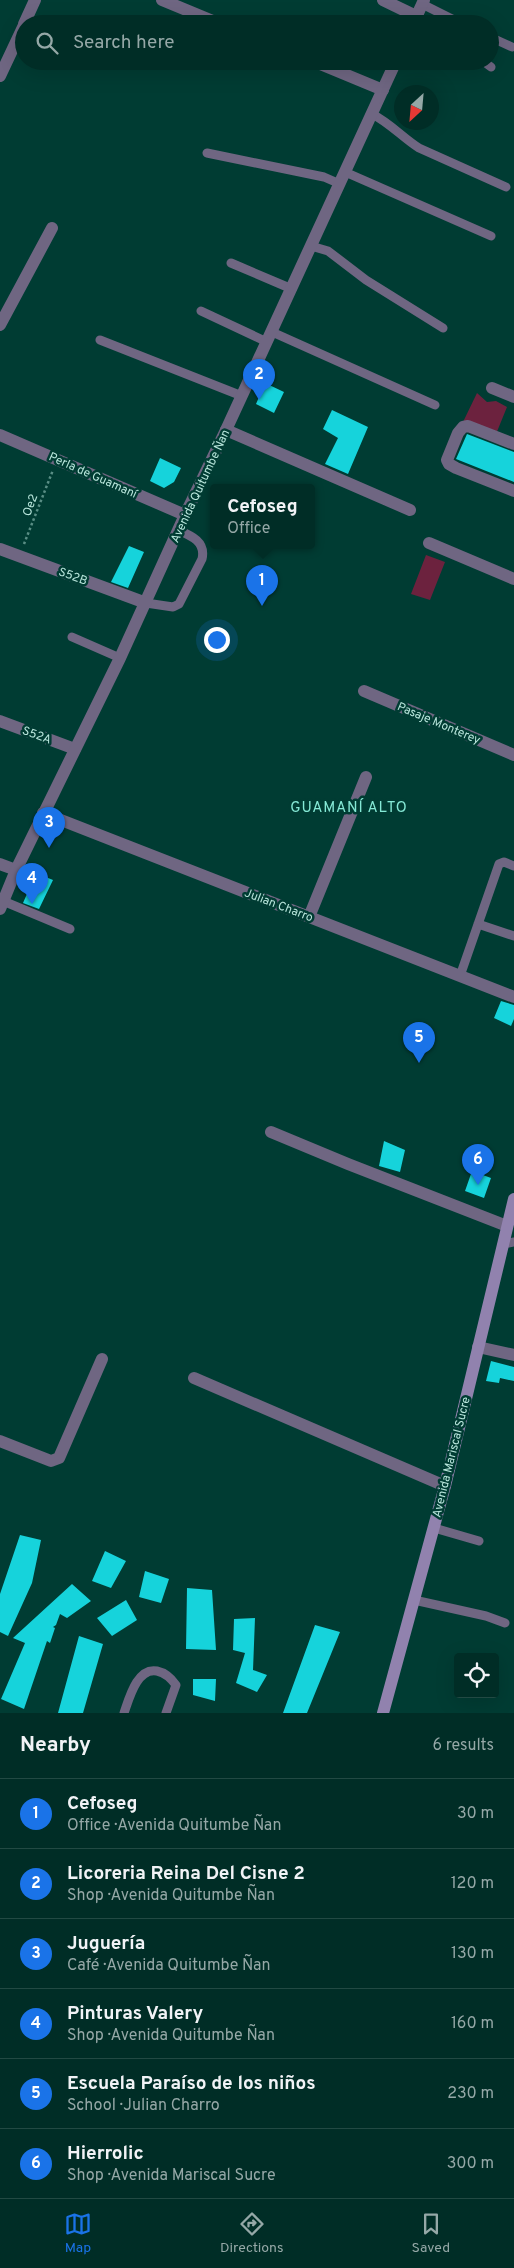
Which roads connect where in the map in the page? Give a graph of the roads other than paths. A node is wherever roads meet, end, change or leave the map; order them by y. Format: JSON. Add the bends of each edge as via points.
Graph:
{"nodes":[{"id":1,"x":35,"y":0,"type":"edge"},
{"id":2,"x":162,"y":0,"type":"edge"},
{"id":3,"x":383,"y":0,"type":"edge"},
{"id":4,"x":419,"y":11,"type":"edge"},
{"id":5,"x":28,"y":15,"type":"edge"},
{"id":6,"x":198,"y":15,"type":"edge"},
{"id":7,"x":432,"y":15,"type":"edge"},
{"id":8,"x":499,"y":41,"type":"edge"},
{"id":9,"x":15,"y":44,"type":"edge"},
{"id":10,"x":512,"y":47,"type":"dead end"},
{"id":11,"x":335,"y":70,"type":"edge"},
{"id":12,"x":392,"y":70,"type":"edge"},
{"id":13,"x":0,"y":76,"type":"edge"},
{"id":14,"x":383,"y":90,"type":"junction"},
{"id":15,"x":372,"y":114,"type":"junction"},
{"id":16,"x":207,"y":154,"type":"dead end"},
{"id":17,"x":345,"y":172,"type":"junction"},
{"id":18,"x":340,"y":184,"type":"junction"},
{"id":19,"x":506,"y":187,"type":"dead end"},
{"id":20,"x":52,"y":228,"type":"dead end"},
{"id":21,"x":491,"y":236,"type":"dead end"},
{"id":22,"x":312,"y":246,"type":"junction"},
{"id":23,"x":231,"y":263,"type":"dead end"},
{"id":24,"x":292,"y":289,"type":"junction"},
{"id":25,"x":201,"y":311,"type":"dead end"},
{"id":26,"x":0,"y":325,"type":"edge"},
{"id":27,"x":443,"y":328,"type":"dead end"},
{"id":28,"x":269,"y":337,"type":"junction"},
{"id":29,"x":100,"y":340,"type":"dead end"},
{"id":30,"x":492,"y":388,"type":"dead end"},
{"id":31,"x":242,"y":396,"type":"junction"},
{"id":32,"x":514,"y":397,"type":"edge"},
{"id":33,"x":435,"y":405,"type":"dead end"},
{"id":34,"x":226,"y":430,"type":"junction"},
{"id":35,"x":0,"y":436,"type":"edge"},
{"id":36,"x":514,"y":444,"type":"edge"},
{"id":37,"x":514,"y":491,"type":"edge"},
{"id":38,"x":410,"y":510,"type":"dead end"},
{"id":39,"x":185,"y":515,"type":"junction"},
{"id":40,"x":178,"y":530,"type":"junction"},
{"id":41,"x":429,"y":543,"type":"dead end"},
{"id":42,"x":0,"y":549,"type":"edge"},
{"id":43,"x":514,"y":579,"type":"edge"},
{"id":44,"x":146,"y":603,"type":"junction"},
{"id":45,"x":72,"y":637,"type":"dead end"},
{"id":46,"x":120,"y":658,"type":"junction"},
{"id":47,"x":364,"y":691,"type":"dead end"},
{"id":48,"x":0,"y":721,"type":"edge"},
{"id":49,"x":75,"y":749,"type":"junction"},
{"id":50,"x":514,"y":755,"type":"edge"},
{"id":51,"x":366,"y":776,"type":"dead end"},
{"id":52,"x":43,"y":814,"type":"junction"},
{"id":53,"x":0,"y":864,"type":"edge"},
{"id":54,"x":514,"y":866,"type":"edge"},
{"id":55,"x":16,"y":870,"type":"junction"},
{"id":56,"x":2,"y":905,"type":"edge"},
{"id":57,"x":309,"y":917,"type":"junction"},
{"id":58,"x":478,"y":924,"type":"junction"},
{"id":59,"x":70,"y":929,"type":"dead end"},
{"id":60,"x":514,"y":936,"type":"edge"},
{"id":61,"x":460,"y":976,"type":"junction"},
{"id":62,"x":514,"y":997,"type":"edge"},
{"id":63,"x":271,"y":1132,"type":"dead end"},
{"id":64,"x":514,"y":1199,"type":"edge"},
{"id":65,"x":508,"y":1226,"type":"junction"},
{"id":66,"x":508,"y":1243,"type":"edge"},
{"id":67,"x":478,"y":1347,"type":"junction"},
{"id":68,"x":514,"y":1355,"type":"edge"},
{"id":69,"x":102,"y":1359,"type":"dead end"},
{"id":70,"x":194,"y":1378,"type":"dead end"},
{"id":71,"x":0,"y":1441,"type":"edge"},
{"id":72,"x":445,"y":1486,"type":"junction"},
{"id":73,"x":434,"y":1528,"type":"junction"},
{"id":74,"x":479,"y":1541,"type":"dead end"},
{"id":75,"x":414,"y":1600,"type":"junction"},
{"id":76,"x":505,"y":1623,"type":"dead end"},
{"id":77,"x":124,"y":1713,"type":"edge"},
{"id":78,"x":166,"y":1713,"type":"edge"},
{"id":79,"x":383,"y":1713,"type":"edge"}],
"edges":[{"from":1,"to":5,"type":"street"},
{"from":2,"to":6,"type":"street"},
{"from":3,"to":4,"type":"street"},
{"from":4,"to":7,"type":"lane"},
{"from":8,"to":10,"type":"lane"},
{"from":9,"to":13,"type":"street"},
{"from":11,"to":14,"type":"street"},
{"from":12,"to":14,"type":"street","name":"Avenida Quitumbe Ñan"},
{"from":14,"to":15,"type":"street","name":"Avenida Quitumbe Ñan"},
{"from":15,"to":17,"type":"street","name":"Avenida Quitumbe Ñan"},
{"from":15,"to":19,"type":"lane","via":[[388,122],[419,148]]},
{"from":16,"to":18,"type":"lane","via":[[324,177]]},
{"from":17,"to":18,"type":"street","name":"Avenida Quitumbe Ñan"},
{"from":17,"to":21,"type":"lane"},
{"from":18,"to":22,"type":"street","name":"Avenida Quitumbe Ñan"},
{"from":20,"to":26,"type":"street"},
{"from":22,"to":24,"type":"street","name":"Avenida Quitumbe Ñan"},
{"from":22,"to":27,"type":"lane","via":[[328,251],[366,280]]},
{"from":23,"to":24,"type":"lane"},
{"from":24,"to":28,"type":"street","name":"Avenida Quitumbe Ñan"},
{"from":25,"to":28,"type":"lane"},
{"from":28,"to":31,"type":"street","name":"Avenida Quitumbe Ñan"},
{"from":28,"to":33,"type":"lane"},
{"from":29,"to":31,"type":"lane"},
{"from":30,"to":32,"type":"street"},
{"from":31,"to":34,"type":"street","name":"Avenida Quitumbe Ñan"},
{"from":34,"to":38,"type":"street"},
{"from":34,"to":39,"type":"street","name":"Avenida Quitumbe Ñan"},
{"from":35,"to":39,"type":"street","name":"Perla de Guamaní"},
{"from":36,"to":37,"type":"street","via":[[468,426],[463,427],[447,460],[456,468]]},
{"from":39,"to":40,"type":"street","name":"Avenida Quitumbe Ñan"},
{"from":40,"to":44,"type":"street","name":"Avenida Quitumbe Ñan"},
{"from":40,"to":44,"type":"lane","via":[[201,544],[202,559],[179,604],[173,607]]},
{"from":41,"to":43,"type":"street"},
{"from":42,"to":44,"type":"street","name":"S52B"},
{"from":44,"to":46,"type":"street","name":"Avenida Quitumbe Ñan"},
{"from":45,"to":46,"type":"lane"},
{"from":46,"to":49,"type":"street","name":"Avenida Quitumbe Ñan"},
{"from":47,"to":50,"type":"street","name":"Pasaje Monterey"},
{"from":48,"to":49,"type":"street","name":"S52A"},
{"from":49,"to":52,"type":"street","name":"Avenida Quitumbe Ñan"},
{"from":51,"to":57,"type":"street"},
{"from":52,"to":55,"type":"street","name":"Avenida Quitumbe Ñan"},
{"from":52,"to":57,"type":"street","name":"Julian Charro"},
{"from":53,"to":55,"type":"street"},
{"from":54,"to":58,"type":"lane","via":[[504,862],[499,864]]},
{"from":55,"to":56,"type":"street","name":"Avenida Quitumbe Ñan"},
{"from":56,"to":59,"type":"lane"},
{"from":57,"to":61,"type":"street","name":"Julian Charro"},
{"from":58,"to":60,"type":"lane"},
{"from":58,"to":61,"type":"lane"},
{"from":61,"to":62,"type":"street","name":"Julian Charro"},
{"from":63,"to":65,"type":"street"},
{"from":64,"to":65,"type":"main road","name":"Avenida Mariscal Sucre"},
{"from":65,"to":66,"type":"main road","name":"Avenida Mariscal Sucre"},
{"from":66,"to":67,"type":"main road","name":"Avenida Mariscal Sucre"},
{"from":67,"to":68,"type":"street"},
{"from":67,"to":72,"type":"main road","name":"Avenida Mariscal Sucre"},
{"from":69,"to":71,"type":"street","via":[[59,1458],[51,1461]]},
{"from":70,"to":72,"type":"street"},
{"from":72,"to":73,"type":"main road","name":"Avenida Mariscal Sucre"},
{"from":73,"to":74,"type":"lane"},
{"from":73,"to":75,"type":"main road","name":"Avenida Mariscal Sucre"},
{"from":75,"to":76,"type":"lane"},
{"from":75,"to":79,"type":"main road","name":"Avenida Mariscal Sucre"},
{"from":77,"to":78,"type":"lane","via":[[140,1678],[152,1670],[168,1676],[176,1685]]}]}
